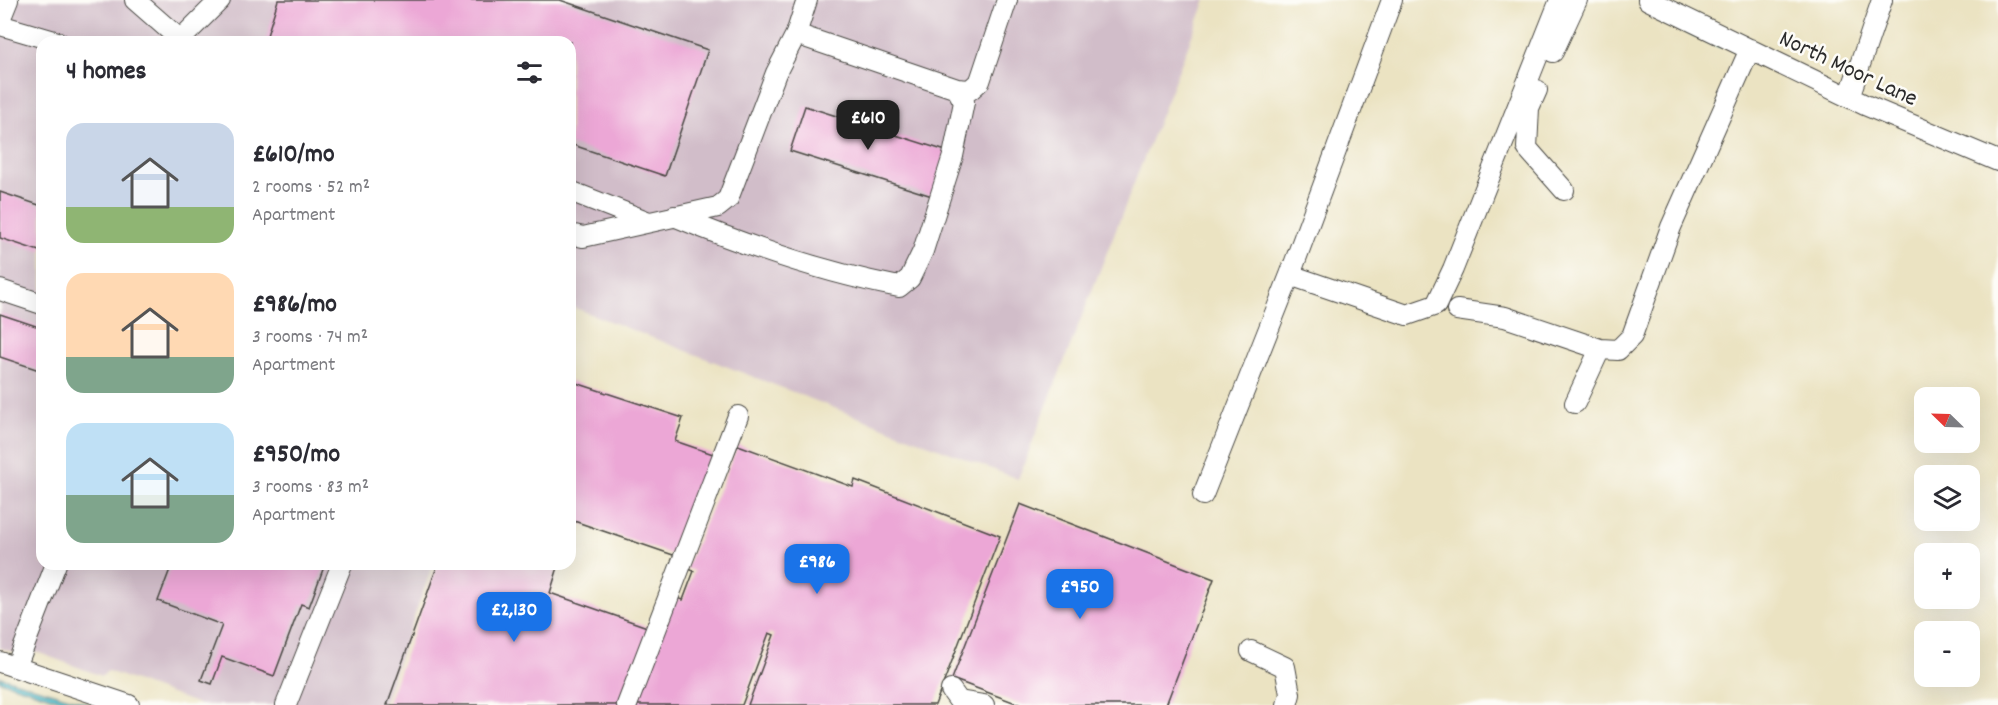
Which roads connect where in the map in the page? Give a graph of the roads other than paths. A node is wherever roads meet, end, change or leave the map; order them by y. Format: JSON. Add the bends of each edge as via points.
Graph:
{"nodes":[{"id":1,"x":8,"y":0,"type":"edge"},
{"id":2,"x":135,"y":0,"type":"edge"},
{"id":3,"x":220,"y":0,"type":"edge"},
{"id":4,"x":807,"y":0,"type":"edge"},
{"id":5,"x":1008,"y":0,"type":"edge"},
{"id":6,"x":1392,"y":0,"type":"edge"},
{"id":7,"x":1560,"y":0,"type":"edge"},
{"id":8,"x":1577,"y":0,"type":"edge"},
{"id":9,"x":1648,"y":0,"type":"edge"},
{"id":10,"x":1882,"y":0,"type":"edge"},
{"id":11,"x":0,"y":20,"type":"edge"},
{"id":12,"x":0,"y":25,"type":"edge"},
{"id":13,"x":796,"y":34,"type":"junction"},
{"id":14,"x":38,"y":36,"type":"edge"},
{"id":15,"x":174,"y":36,"type":"edge"},
{"id":16,"x":186,"y":36,"type":"edge"},
{"id":17,"x":1750,"y":49,"type":"junction"},
{"id":18,"x":957,"y":89,"type":"junction"},
{"id":19,"x":1848,"y":97,"type":"junction"},
{"id":20,"x":1998,"y":161,"type":"edge"},
{"id":21,"x":1564,"y":190,"type":"dead end"},
{"id":22,"x":576,"y":193,"type":"edge"},
{"id":23,"x":674,"y":216,"type":"junction"},
{"id":24,"x":649,"y":222,"type":"junction"},
{"id":25,"x":576,"y":235,"type":"edge"},
{"id":26,"x":1290,"y":275,"type":"junction"},
{"id":27,"x":0,"y":290,"type":"edge"},
{"id":28,"x":36,"y":302,"type":"edge"},
{"id":29,"x":1457,"y":310,"type":"dead end"},
{"id":30,"x":1600,"y":349,"type":"junction"},
{"id":31,"x":1575,"y":403,"type":"dead end"},
{"id":32,"x":738,"y":416,"type":"dead end"},
{"id":33,"x":1203,"y":495,"type":"dead end"},
{"id":34,"x":53,"y":570,"type":"edge"},
{"id":35,"x":340,"y":570,"type":"edge"},
{"id":36,"x":1251,"y":651,"type":"dead end"},
{"id":37,"x":8,"y":664,"type":"edge"},
{"id":38,"x":951,"y":690,"type":"dead end"},
{"id":39,"x":129,"y":705,"type":"edge"},
{"id":40,"x":286,"y":705,"type":"edge"},
{"id":41,"x":627,"y":705,"type":"edge"},
{"id":42,"x":984,"y":705,"type":"edge"},
{"id":43,"x":1287,"y":705,"type":"edge"}],
"edges":[{"from":1,"to":11,"type":"street"},
{"from":2,"to":15,"type":"street"},
{"from":3,"to":16,"type":"street"},
{"from":4,"to":13,"type":"street"},
{"from":5,"to":18,"type":"street","via":[[980,81],[970,90]]},
{"from":6,"to":26,"type":"street"},
{"from":7,"to":26,"type":"street","via":[[1436,305],[1407,315]]},
{"from":8,"to":21,"type":"street","via":[[1529,108],[1527,148]]},
{"from":9,"to":17,"type":"street","name":"North Moor Lane"},
{"from":10,"to":19,"type":"street"},
{"from":12,"to":14,"type":"street"},
{"from":13,"to":18,"type":"street"},
{"from":13,"to":23,"type":"street","via":[[776,73],[728,199],[718,207]]},
{"from":17,"to":19,"type":"street","name":"North Moor Lane"},
{"from":17,"to":30,"type":"street","via":[[1671,227],[1632,336],[1618,350]]},
{"from":18,"to":23,"type":"street","via":[[964,102],[953,156],[923,251],[910,278],[899,287],[800,261],[718,235]]},
{"from":19,"to":20,"type":"street","name":"North Moor Lane"},
{"from":22,"to":24,"type":"street"},
{"from":23,"to":24,"type":"street"},
{"from":24,"to":25,"type":"street"},
{"from":26,"to":33,"type":"street"},
{"from":27,"to":28,"type":"street"},
{"from":29,"to":30,"type":"street","via":[[1506,317]]},
{"from":30,"to":31,"type":"street"},
{"from":32,"to":41,"type":"street"},
{"from":34,"to":37,"type":"street"},
{"from":35,"to":40,"type":"street"},
{"from":36,"to":43,"type":"street","via":[[1285,667],[1290,694]]},
{"from":37,"to":39,"type":"street"},
{"from":38,"to":42,"type":"street","via":[[959,701]]}]}
